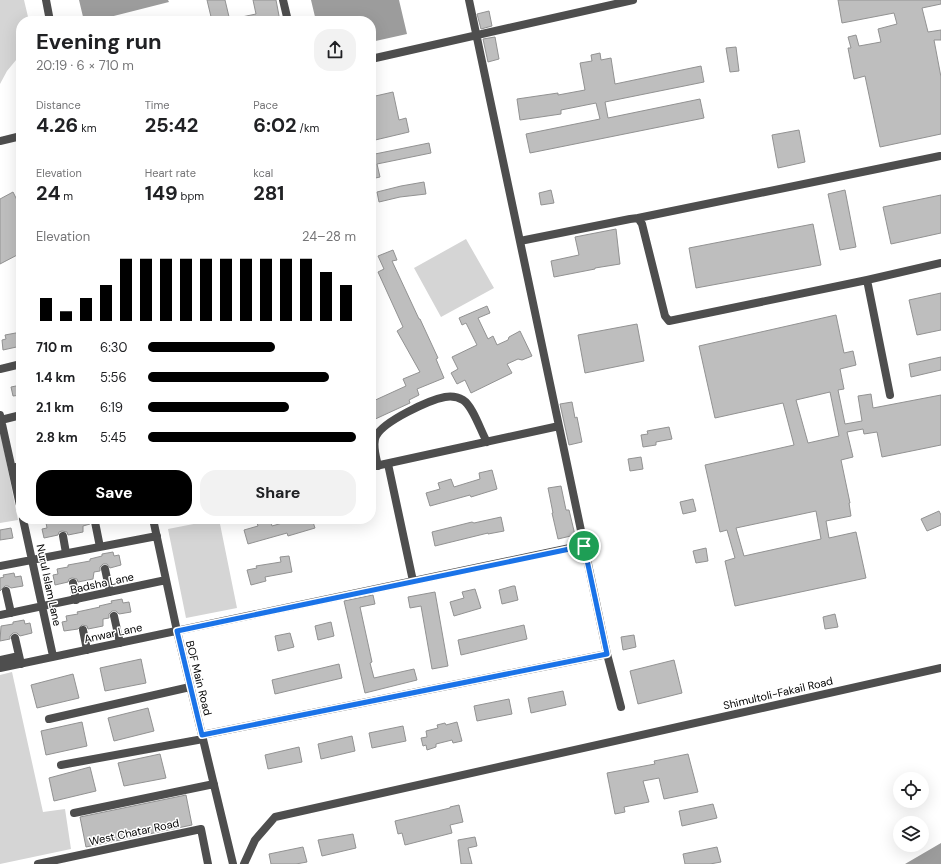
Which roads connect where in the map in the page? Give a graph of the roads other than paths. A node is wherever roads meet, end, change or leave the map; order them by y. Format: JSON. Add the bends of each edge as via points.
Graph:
{"nodes":[{"id":1,"x":46,"y":0,"type":"edge"},
{"id":2,"x":283,"y":0,"type":"edge"},
{"id":3,"x":469,"y":0,"type":"edge"},
{"id":4,"x":633,"y":0,"type":"edge"},
{"id":5,"x":596,"y":4,"type":"edge"},
{"id":6,"x":49,"y":16,"type":"edge"},
{"id":7,"x":287,"y":16,"type":"edge"},
{"id":8,"x":478,"y":36,"type":"junction"},
{"id":9,"x":376,"y":58,"type":"edge"},
{"id":10,"x":16,"y":136,"type":"edge"},
{"id":11,"x":0,"y":141,"type":"edge"},
{"id":12,"x":940,"y":156,"type":"dead end"},
{"id":13,"x":638,"y":218,"type":"junction"},
{"id":14,"x":520,"y":241,"type":"junction"},
{"id":15,"x":941,"y":263,"type":"edge"},
{"id":16,"x":867,"y":280,"type":"junction"},
{"id":17,"x":16,"y":365,"type":"edge"},
{"id":18,"x":0,"y":369,"type":"edge"},
{"id":19,"x":890,"y":395,"type":"dead end"},
{"id":20,"x":16,"y":415,"type":"edge"},
{"id":21,"x":0,"y":417,"type":"edge"},
{"id":22,"x":559,"y":426,"type":"junction"},
{"id":23,"x":376,"y":436,"type":"edge"},
{"id":24,"x":486,"y":442,"type":"junction"},
{"id":25,"x":388,"y":464,"type":"junction"},
{"id":26,"x":376,"y":466,"type":"edge"},
{"id":27,"x":16,"y":467,"type":"edge"},
{"id":28,"x":12,"y":468,"type":"junction"},
{"id":29,"x":16,"y":487,"type":"edge"},
{"id":30,"x":24,"y":524,"type":"edge"},
{"id":31,"x":95,"y":524,"type":"edge"},
{"id":32,"x":154,"y":524,"type":"edge"},
{"id":33,"x":63,"y":536,"type":"dead end"},
{"id":34,"x":157,"y":536,"type":"junction"},
{"id":35,"x":100,"y":546,"type":"junction"},
{"id":36,"x":584,"y":546,"type":"junction"},
{"id":37,"x":66,"y":553,"type":"junction"},
{"id":38,"x":32,"y":560,"type":"junction"},
{"id":39,"x":0,"y":565,"type":"edge"},
{"id":40,"x":105,"y":569,"type":"dead end"},
{"id":41,"x":166,"y":580,"type":"junction"},
{"id":42,"x":413,"y":581,"type":"junction"},
{"id":43,"x":73,"y":583,"type":"dead end"},
{"id":44,"x":6,"y":591,"type":"dead end"},
{"id":45,"x":110,"y":592,"type":"junction"},
{"id":46,"x":76,"y":600,"type":"junction"},
{"id":47,"x":42,"y":606,"type":"junction"},
{"id":48,"x":11,"y":613,"type":"junction"},
{"id":49,"x":0,"y":616,"type":"edge"},
{"id":50,"x":114,"y":616,"type":"dead end"},
{"id":51,"x":83,"y":630,"type":"dead end"},
{"id":52,"x":177,"y":631,"type":"junction"},
{"id":53,"x":15,"y":638,"type":"dead end"},
{"id":54,"x":120,"y":643,"type":"junction"},
{"id":55,"x":87,"y":650,"type":"junction"},
{"id":56,"x":607,"y":654,"type":"junction"},
{"id":57,"x":53,"y":656,"type":"junction"},
{"id":58,"x":0,"y":660,"type":"edge"},
{"id":59,"x":20,"y":660,"type":"junction"},
{"id":60,"x":0,"y":668,"type":"edge"},
{"id":61,"x":941,"y":668,"type":"edge"},
{"id":62,"x":190,"y":687,"type":"junction"},
{"id":63,"x":620,"y":707,"type":"dead end"},
{"id":64,"x":49,"y":719,"type":"dead end"},
{"id":65,"x":202,"y":737,"type":"junction"},
{"id":66,"x":61,"y":765,"type":"dead end"},
{"id":67,"x":214,"y":784,"type":"junction"},
{"id":68,"x":74,"y":813,"type":"dead end"},
{"id":69,"x":38,"y":864,"type":"edge"},
{"id":70,"x":208,"y":864,"type":"edge"},
{"id":71,"x":233,"y":864,"type":"edge"},
{"id":72,"x":244,"y":864,"type":"edge"}],
"edges":[{"from":1,"to":6,"type":"street"},
{"from":2,"to":7,"type":"street"},
{"from":3,"to":8,"type":"street"},
{"from":4,"to":5,"type":"street"},
{"from":5,"to":8,"type":"street"},
{"from":8,"to":9,"type":"street"},
{"from":8,"to":14,"type":"street"},
{"from":10,"to":11,"type":"street"},
{"from":12,"to":13,"type":"street"},
{"from":13,"to":14,"type":"street"},
{"from":13,"to":16,"type":"street","via":[[642,224],[665,316],[669,321]]},
{"from":14,"to":22,"type":"street"},
{"from":15,"to":16,"type":"street"},
{"from":16,"to":19,"type":"street"},
{"from":17,"to":18,"type":"street"},
{"from":20,"to":21,"type":"street"},
{"from":21,"to":28,"type":"street"},
{"from":22,"to":24,"type":"street"},
{"from":22,"to":36,"type":"street"},
{"from":23,"to":24,"type":"street","via":[[385,426],[429,402],[446,396],[464,400],[471,409]]},
{"from":24,"to":25,"type":"street"},
{"from":25,"to":26,"type":"street"},
{"from":25,"to":42,"type":"street"},
{"from":27,"to":28,"type":"street"},
{"from":28,"to":29,"type":"street"},
{"from":30,"to":38,"type":"street","name":"Nurul Islam Lane"},
{"from":31,"to":35,"type":"street"},
{"from":32,"to":34,"type":"street","name":"BOF Main Road"},
{"from":33,"to":37,"type":"street"},
{"from":34,"to":35,"type":"street"},
{"from":34,"to":41,"type":"street","name":"BOF Main Road"},
{"from":35,"to":37,"type":"street"},
{"from":36,"to":42,"type":"street","name":"Anwar Lane"},
{"from":36,"to":56,"type":"street"},
{"from":37,"to":38,"type":"street"},
{"from":38,"to":39,"type":"street"},
{"from":38,"to":47,"type":"street","name":"Nurul Islam Lane"},
{"from":40,"to":45,"type":"street"},
{"from":41,"to":45,"type":"street","name":"Badsha Lane"},
{"from":41,"to":52,"type":"street","name":"BOF Main Road"},
{"from":42,"to":52,"type":"street","name":"Anwar Lane"},
{"from":43,"to":46,"type":"street"},
{"from":44,"to":48,"type":"street"},
{"from":45,"to":46,"type":"street","name":"Badsha Lane"},
{"from":46,"to":47,"type":"street","name":"Badsha Lane"},
{"from":47,"to":48,"type":"street","name":"Badsha Lane"},
{"from":47,"to":57,"type":"street","name":"Nurul Islam Lane"},
{"from":48,"to":49,"type":"street","name":"Badsha Lane"},
{"from":50,"to":54,"type":"street"},
{"from":51,"to":55,"type":"street"},
{"from":52,"to":54,"type":"street","name":"Anwar Lane"},
{"from":52,"to":62,"type":"street","name":"BOF Main Road"},
{"from":53,"to":59,"type":"street"},
{"from":54,"to":55,"type":"street","name":"Anwar Lane"},
{"from":55,"to":57,"type":"street","name":"Anwar Lane"},
{"from":56,"to":63,"type":"street"},
{"from":56,"to":65,"type":"street"},
{"from":57,"to":59,"type":"street","name":"Anwar Lane"},
{"from":58,"to":59,"type":"street"},
{"from":59,"to":60,"type":"street"},
{"from":61,"to":72,"type":"street","name":"Shimultoli-Fakail Road","via":[[275,817],[255,840]]},
{"from":62,"to":64,"type":"street"},
{"from":62,"to":65,"type":"street","name":"BOF Main Road"},
{"from":65,"to":66,"type":"street"},
{"from":65,"to":67,"type":"street","name":"BOF Main Road"},
{"from":67,"to":68,"type":"street"},
{"from":67,"to":71,"type":"street","name":"BOF Main Road"},
{"from":69,"to":70,"type":"street","name":"West Chatar Road","via":[[201,829]]}]}
